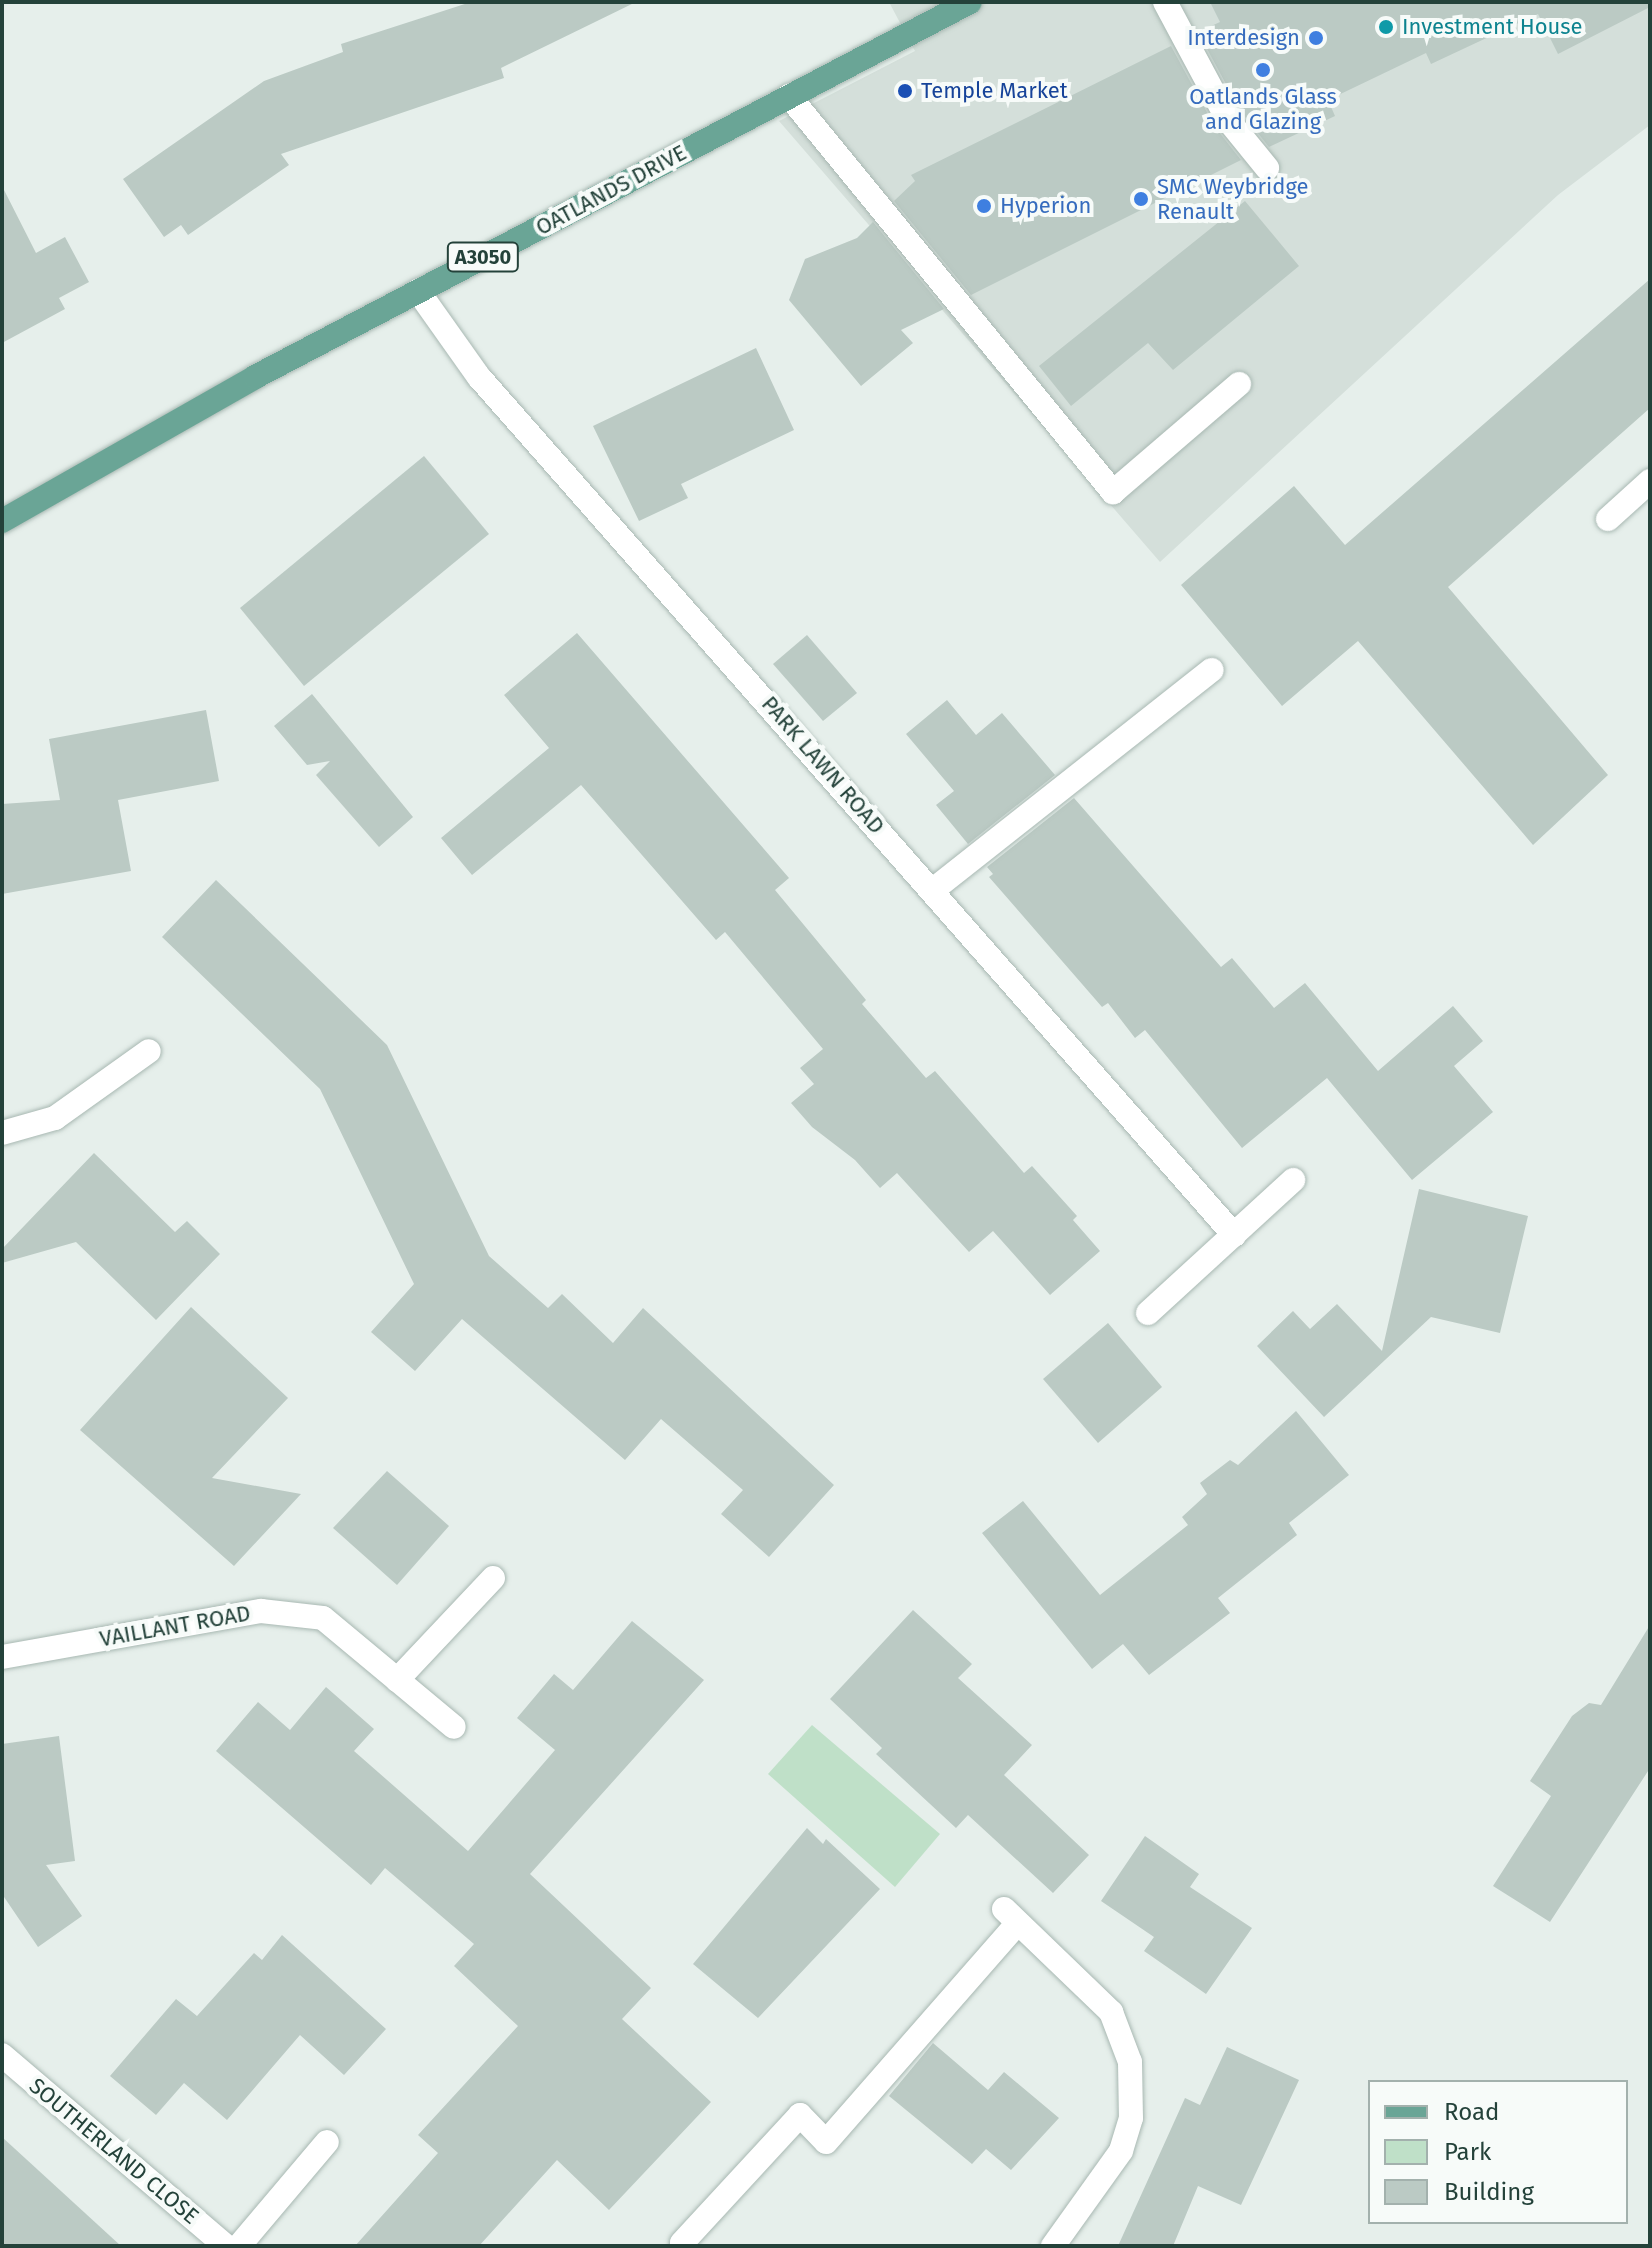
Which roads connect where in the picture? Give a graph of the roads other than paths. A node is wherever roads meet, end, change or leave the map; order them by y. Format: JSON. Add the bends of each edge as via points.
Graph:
{"nodes":[{"id":1,"x":970,"y":2,"type":"edge"},
{"id":2,"x":1165,"y":2,"type":"edge"},
{"id":3,"x":789,"y":96,"type":"junction"},
{"id":4,"x":1267,"y":168,"type":"dead end"},
{"id":5,"x":418,"y":291,"type":"junction"},
{"id":6,"x":1239,"y":384,"type":"dead end"},
{"id":7,"x":1650,"y":481,"type":"edge"},
{"id":8,"x":1608,"y":519,"type":"dead end"},
{"id":9,"x":2,"y":521,"type":"edge"},
{"id":10,"x":1212,"y":670,"type":"dead end"},
{"id":11,"x":933,"y":890,"type":"junction"},
{"id":12,"x":149,"y":1051,"type":"dead end"},
{"id":13,"x":2,"y":1133,"type":"edge"},
{"id":14,"x":1293,"y":1180,"type":"dead end"},
{"id":15,"x":1234,"y":1235,"type":"junction"},
{"id":16,"x":1148,"y":1313,"type":"dead end"},
{"id":17,"x":493,"y":1578,"type":"dead end"},
{"id":18,"x":2,"y":1657,"type":"edge"},
{"id":19,"x":397,"y":1680,"type":"junction"},
{"id":20,"x":454,"y":1727,"type":"dead end"},
{"id":21,"x":2,"y":2055,"type":"edge"},
{"id":22,"x":327,"y":2142,"type":"dead end"},
{"id":23,"x":226,"y":2246,"type":"edge"},
{"id":24,"x":239,"y":2246,"type":"edge"},
{"id":25,"x":685,"y":2246,"type":"edge"},
{"id":26,"x":1053,"y":2246,"type":"edge"}],
"edges":[{"from":1,"to":3,"type":"main road","name":"OATLANDS DRIVE","number":"A3050"},
{"from":2,"to":4,"type":"street","via":[[1228,120]]},
{"from":3,"to":5,"type":"main road","name":"OATLANDS DRIVE","number":"A3050"},
{"from":3,"to":6,"type":"street","via":[[1113,492]]},
{"from":5,"to":9,"type":"main road","name":"OATLANDS DRIVE","number":"A3050","via":[[99,462]]},
{"from":5,"to":11,"type":"street","name":"PARK LAWN ROAD","via":[[479,377]]},
{"from":7,"to":8,"type":"street"},
{"from":10,"to":11,"type":"street"},
{"from":11,"to":15,"type":"street","name":"PARK LAWN ROAD"},
{"from":12,"to":13,"type":"street","via":[[55,1118]]},
{"from":14,"to":15,"type":"street"},
{"from":15,"to":16,"type":"street"},
{"from":17,"to":19,"type":"street"},
{"from":18,"to":19,"type":"street","name":"VAILLANT ROAD","via":[[261,1611],[323,1618]]},
{"from":19,"to":20,"type":"street","name":"VAILLANT ROAD"},
{"from":21,"to":23,"type":"street","name":"SOUTHERLAND CLOSE"},
{"from":22,"to":24,"type":"street"},
{"from":25,"to":26,"type":"street","via":[[682,2243],[800,2115],[826,2142],[1011,1916],[1111,2012],[1130,2062],[1131,2118],[1121,2151]]}]}
